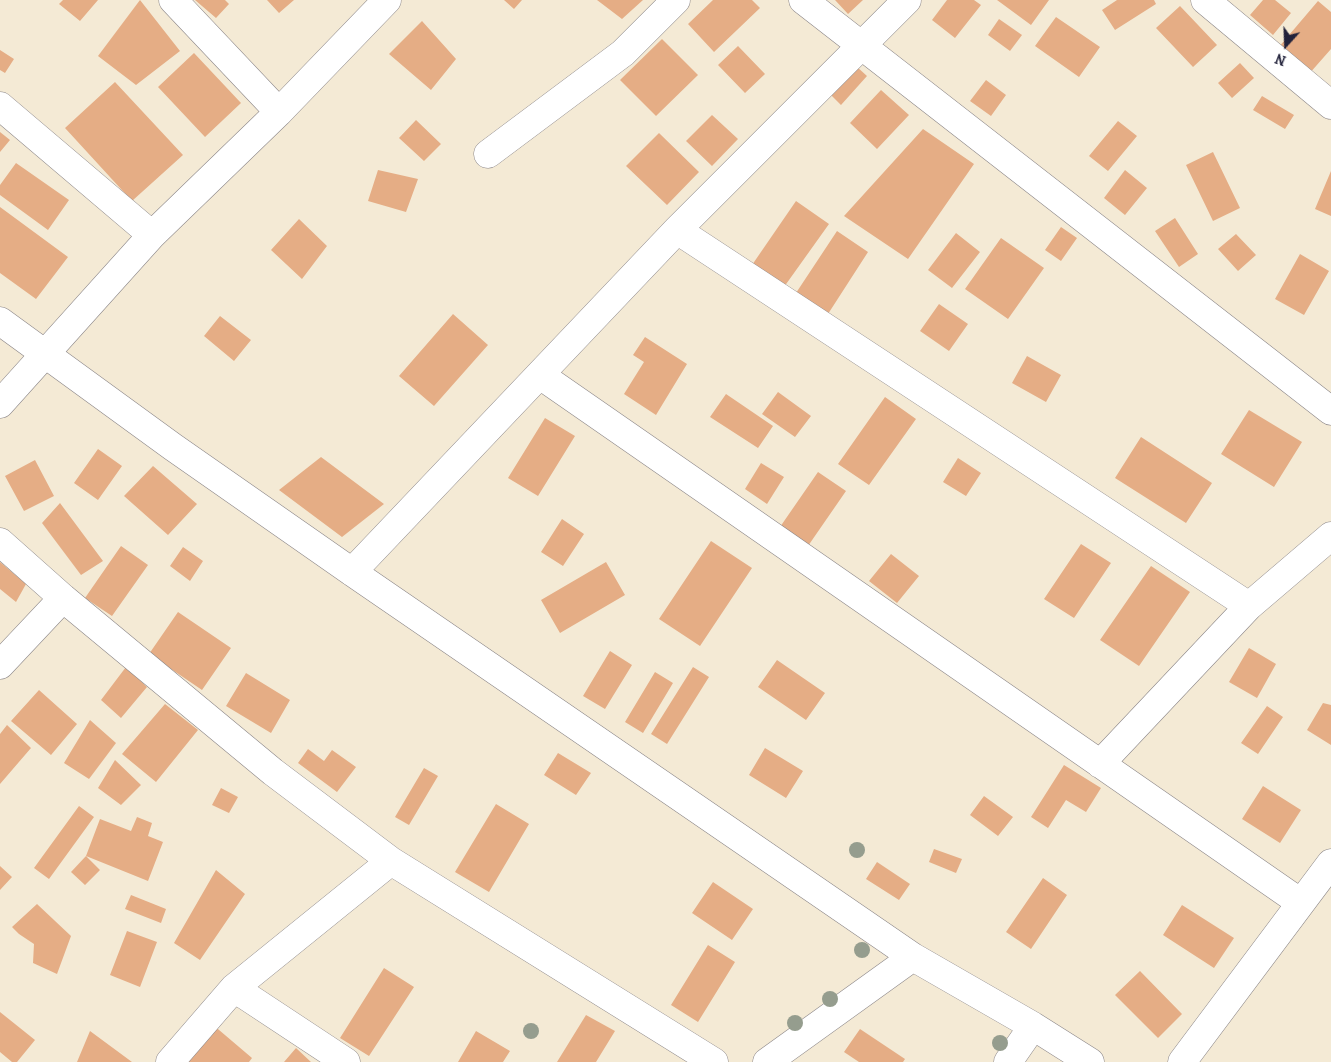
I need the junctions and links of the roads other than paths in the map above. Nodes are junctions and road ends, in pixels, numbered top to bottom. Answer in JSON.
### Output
{"nodes":[{"id":1,"x":173,"y":0,"type":"edge"},
{"id":2,"x":387,"y":0,"type":"edge"},
{"id":3,"x":676,"y":0,"type":"edge"},
{"id":4,"x":803,"y":0,"type":"edge"},
{"id":5,"x":907,"y":0,"type":"edge"},
{"id":6,"x":1215,"y":3,"type":"edge"},
{"id":7,"x":862,"y":47,"type":"junction"},
{"id":8,"x":1331,"y":105,"type":"edge"},
{"id":9,"x":0,"y":106,"type":"edge"},
{"id":10,"x":279,"y":112,"type":"junction"},
{"id":11,"x":488,"y":154,"type":"dead end"},
{"id":12,"x":678,"y":230,"type":"junction"},
{"id":13,"x":152,"y":235,"type":"junction"},
{"id":14,"x":0,"y":321,"type":"edge"},
{"id":15,"x":45,"y":355,"type":"junction"},
{"id":16,"x":540,"y":375,"type":"junction"},
{"id":17,"x":0,"y":404,"type":"edge"},
{"id":18,"x":1331,"y":412,"type":"edge"},
{"id":19,"x":1331,"y":536,"type":"edge"},
{"id":20,"x":0,"y":542,"type":"edge"},
{"id":21,"x":352,"y":572,"type":"junction"},
{"id":22,"x":63,"y":598,"type":"junction"},
{"id":23,"x":1249,"y":606,"type":"junction"},
{"id":24,"x":0,"y":665,"type":"edge"},
{"id":25,"x":1100,"y":764,"type":"junction"},
{"id":26,"x":391,"y":861,"type":"junction"},
{"id":27,"x":1331,"y":863,"type":"edge"},
{"id":28,"x":1301,"y":903,"type":"junction"},
{"id":29,"x":913,"y":957,"type":"junction"},
{"id":30,"x":234,"y":988,"type":"junction"},
{"id":31,"x":1033,"y":1026,"type":"junction"},
{"id":32,"x":170,"y":1062,"type":"edge"},
{"id":33,"x":346,"y":1062,"type":"edge"},
{"id":34,"x":714,"y":1062,"type":"edge"},
{"id":35,"x":766,"y":1062,"type":"edge"},
{"id":36,"x":1008,"y":1062,"type":"edge"},
{"id":37,"x":1090,"y":1062,"type":"edge"},
{"id":38,"x":1182,"y":1062,"type":"edge"}],
"edges":[{"from":1,"to":10,"type":"street"},
{"from":2,"to":10,"type":"street"},
{"from":3,"to":11,"type":"street"},
{"from":4,"to":7,"type":"street"},
{"from":5,"to":7,"type":"street"},
{"from":6,"to":8,"type":"street"},
{"from":7,"to":12,"type":"street"},
{"from":7,"to":18,"type":"street"},
{"from":9,"to":13,"type":"street"},
{"from":10,"to":13,"type":"street"},
{"from":12,"to":16,"type":"street"},
{"from":12,"to":23,"type":"street"},
{"from":13,"to":15,"type":"street"},
{"from":14,"to":15,"type":"street"},
{"from":15,"to":17,"type":"street"},
{"from":15,"to":21,"type":"street"},
{"from":16,"to":21,"type":"street"},
{"from":16,"to":25,"type":"street"},
{"from":19,"to":23,"type":"street"},
{"from":20,"to":22,"type":"street"},
{"from":21,"to":29,"type":"street"},
{"from":22,"to":24,"type":"street"},
{"from":22,"to":26,"type":"street"},
{"from":23,"to":25,"type":"street"},
{"from":25,"to":28,"type":"street"},
{"from":26,"to":30,"type":"street"},
{"from":26,"to":34,"type":"street"},
{"from":27,"to":28,"type":"street"},
{"from":28,"to":38,"type":"street"},
{"from":29,"to":31,"type":"street"},
{"from":29,"to":35,"type":"street"},
{"from":30,"to":32,"type":"street"},
{"from":30,"to":33,"type":"street"},
{"from":31,"to":36,"type":"street"},
{"from":31,"to":37,"type":"street"}]}
